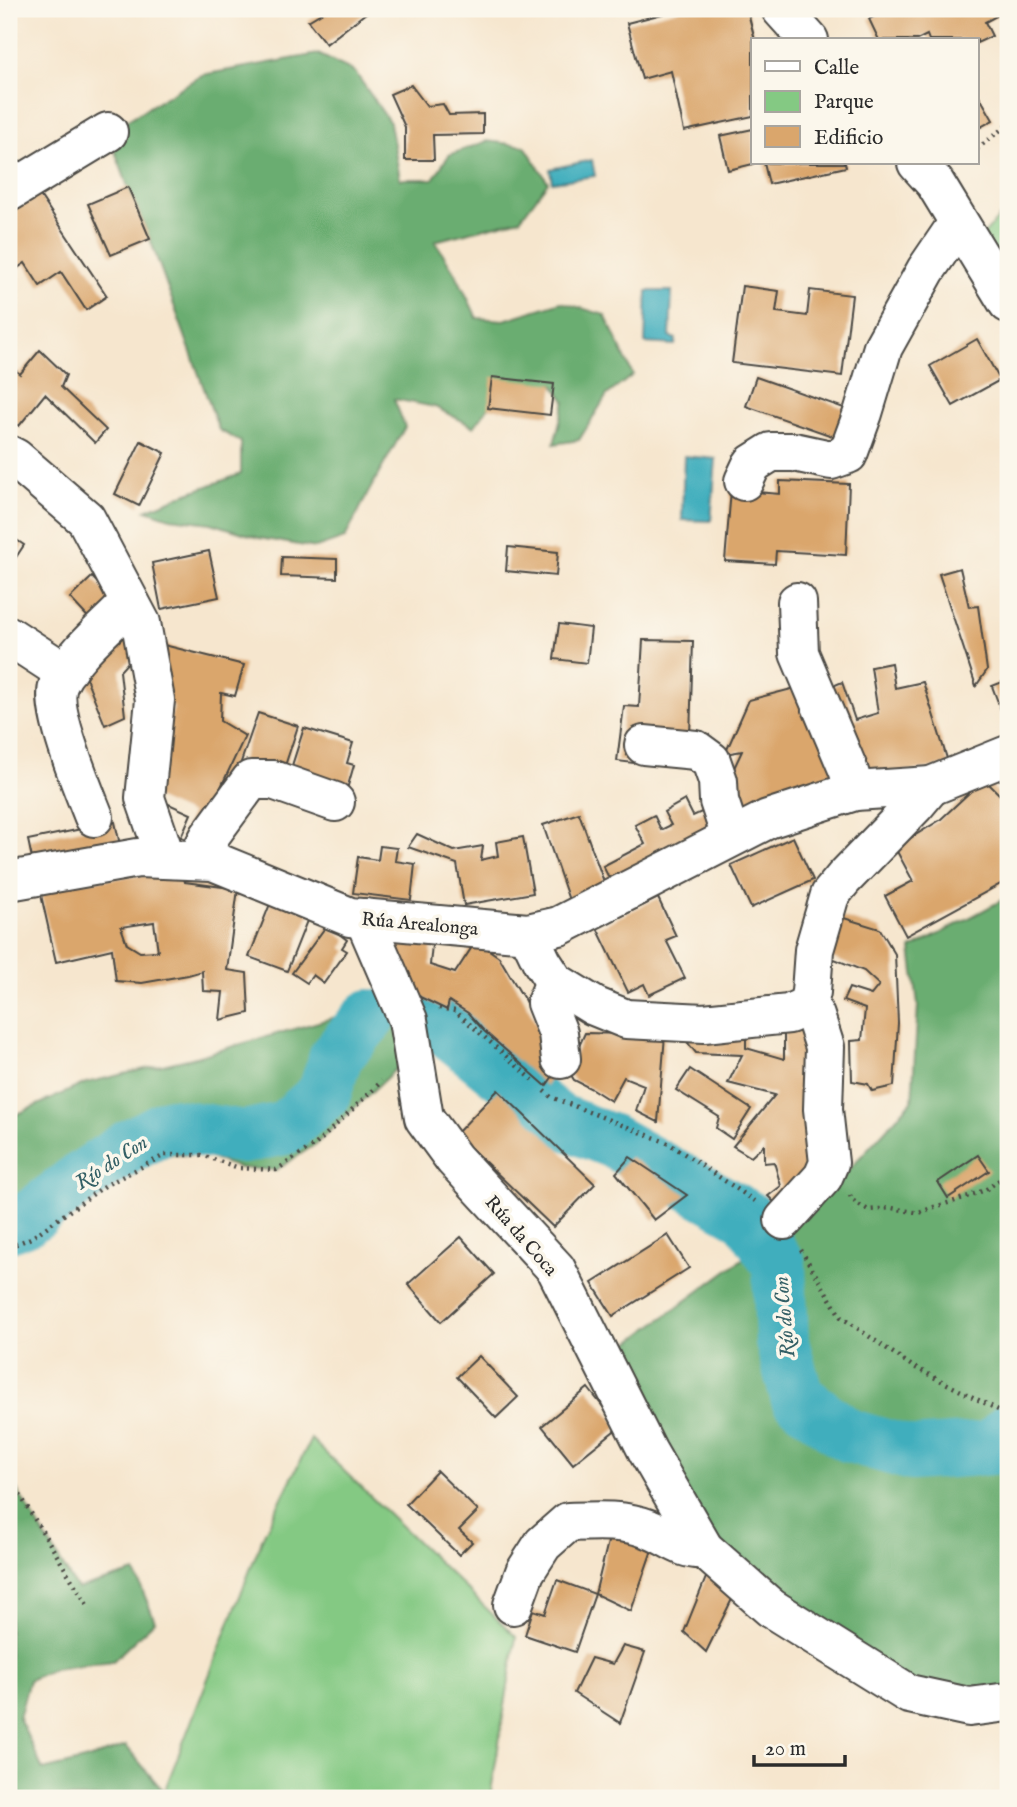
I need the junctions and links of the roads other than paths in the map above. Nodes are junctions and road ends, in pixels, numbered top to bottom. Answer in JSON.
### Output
{"nodes":[{"id":1,"x":781,"y":9,"type":"edge"},
{"id":2,"x":807,"y":38,"type":"edge"},
{"id":3,"x":108,"y":132,"type":"dead end"},
{"id":4,"x":917,"y":164,"type":"edge"},
{"id":5,"x":9,"y":192,"type":"edge"},
{"id":6,"x":958,"y":223,"type":"junction"},
{"id":7,"x":1008,"y":303,"type":"edge"},
{"id":8,"x":9,"y":455,"type":"edge"},
{"id":9,"x":744,"y":481,"type":"dead end"},
{"id":10,"x":797,"y":602,"type":"dead end"},
{"id":11,"x":130,"y":603,"type":"junction"},
{"id":12,"x":9,"y":636,"type":"edge"},
{"id":13,"x":68,"y":669,"type":"junction"},
{"id":14,"x":644,"y":745,"type":"dead end"},
{"id":15,"x":1008,"y":755,"type":"edge"},
{"id":16,"x":931,"y":786,"type":"junction"},
{"id":17,"x":855,"y":790,"type":"junction"},
{"id":18,"x":335,"y":802,"type":"dead end"},
{"id":19,"x":94,"y":817,"type":"dead end"},
{"id":20,"x":731,"y":838,"type":"junction"},
{"id":21,"x":182,"y":859,"type":"junction"},
{"id":22,"x":9,"y":881,"type":"edge"},
{"id":23,"x":364,"y":918,"type":"junction"},
{"id":24,"x":528,"y":933,"type":"junction"},
{"id":25,"x":555,"y":982,"type":"junction"},
{"id":26,"x":808,"y":1005,"type":"junction"},
{"id":27,"x":561,"y":1059,"type":"dead end"},
{"id":28,"x":784,"y":1220,"type":"road end"},
{"id":29,"x":704,"y":1549,"type":"junction"},
{"id":30,"x":513,"y":1605,"type":"dead end"},
{"id":31,"x":1008,"y":1702,"type":"edge"}],
"edges":[{"from":1,"to":2,"type":"street"},
{"from":3,"to":5,"type":"street"},
{"from":4,"to":6,"type":"street"},
{"from":6,"to":7,"type":"street"},
{"from":6,"to":9,"type":"street"},
{"from":8,"to":11,"type":"street"},
{"from":10,"to":17,"type":"street"},
{"from":11,"to":13,"type":"street"},
{"from":11,"to":21,"type":"street"},
{"from":12,"to":13,"type":"street"},
{"from":13,"to":19,"type":"street"},
{"from":14,"to":20,"type":"street"},
{"from":15,"to":16,"type":"street","name":"Rúa Arealonga"},
{"from":16,"to":17,"type":"street","name":"Rúa Arealonga"},
{"from":16,"to":26,"type":"street","name":"Rúa Arealonga"},
{"from":17,"to":20,"type":"street","name":"Rúa Arealonga"},
{"from":18,"to":21,"type":"street"},
{"from":20,"to":24,"type":"street","name":"Rúa Arealonga"},
{"from":21,"to":22,"type":"street","name":"Rúa Arealonga"},
{"from":21,"to":23,"type":"street","name":"Rúa Arealonga"},
{"from":23,"to":24,"type":"street","name":"Rúa Arealonga"},
{"from":23,"to":29,"type":"street","name":"Rúa da Coca"},
{"from":24,"to":25,"type":"street"},
{"from":25,"to":26,"type":"street"},
{"from":25,"to":27,"type":"street"},
{"from":26,"to":28,"type":"street"},
{"from":29,"to":30,"type":"street","name":"Rúa da Coca"},
{"from":29,"to":31,"type":"street","name":"Rúa da Coca"}]}
